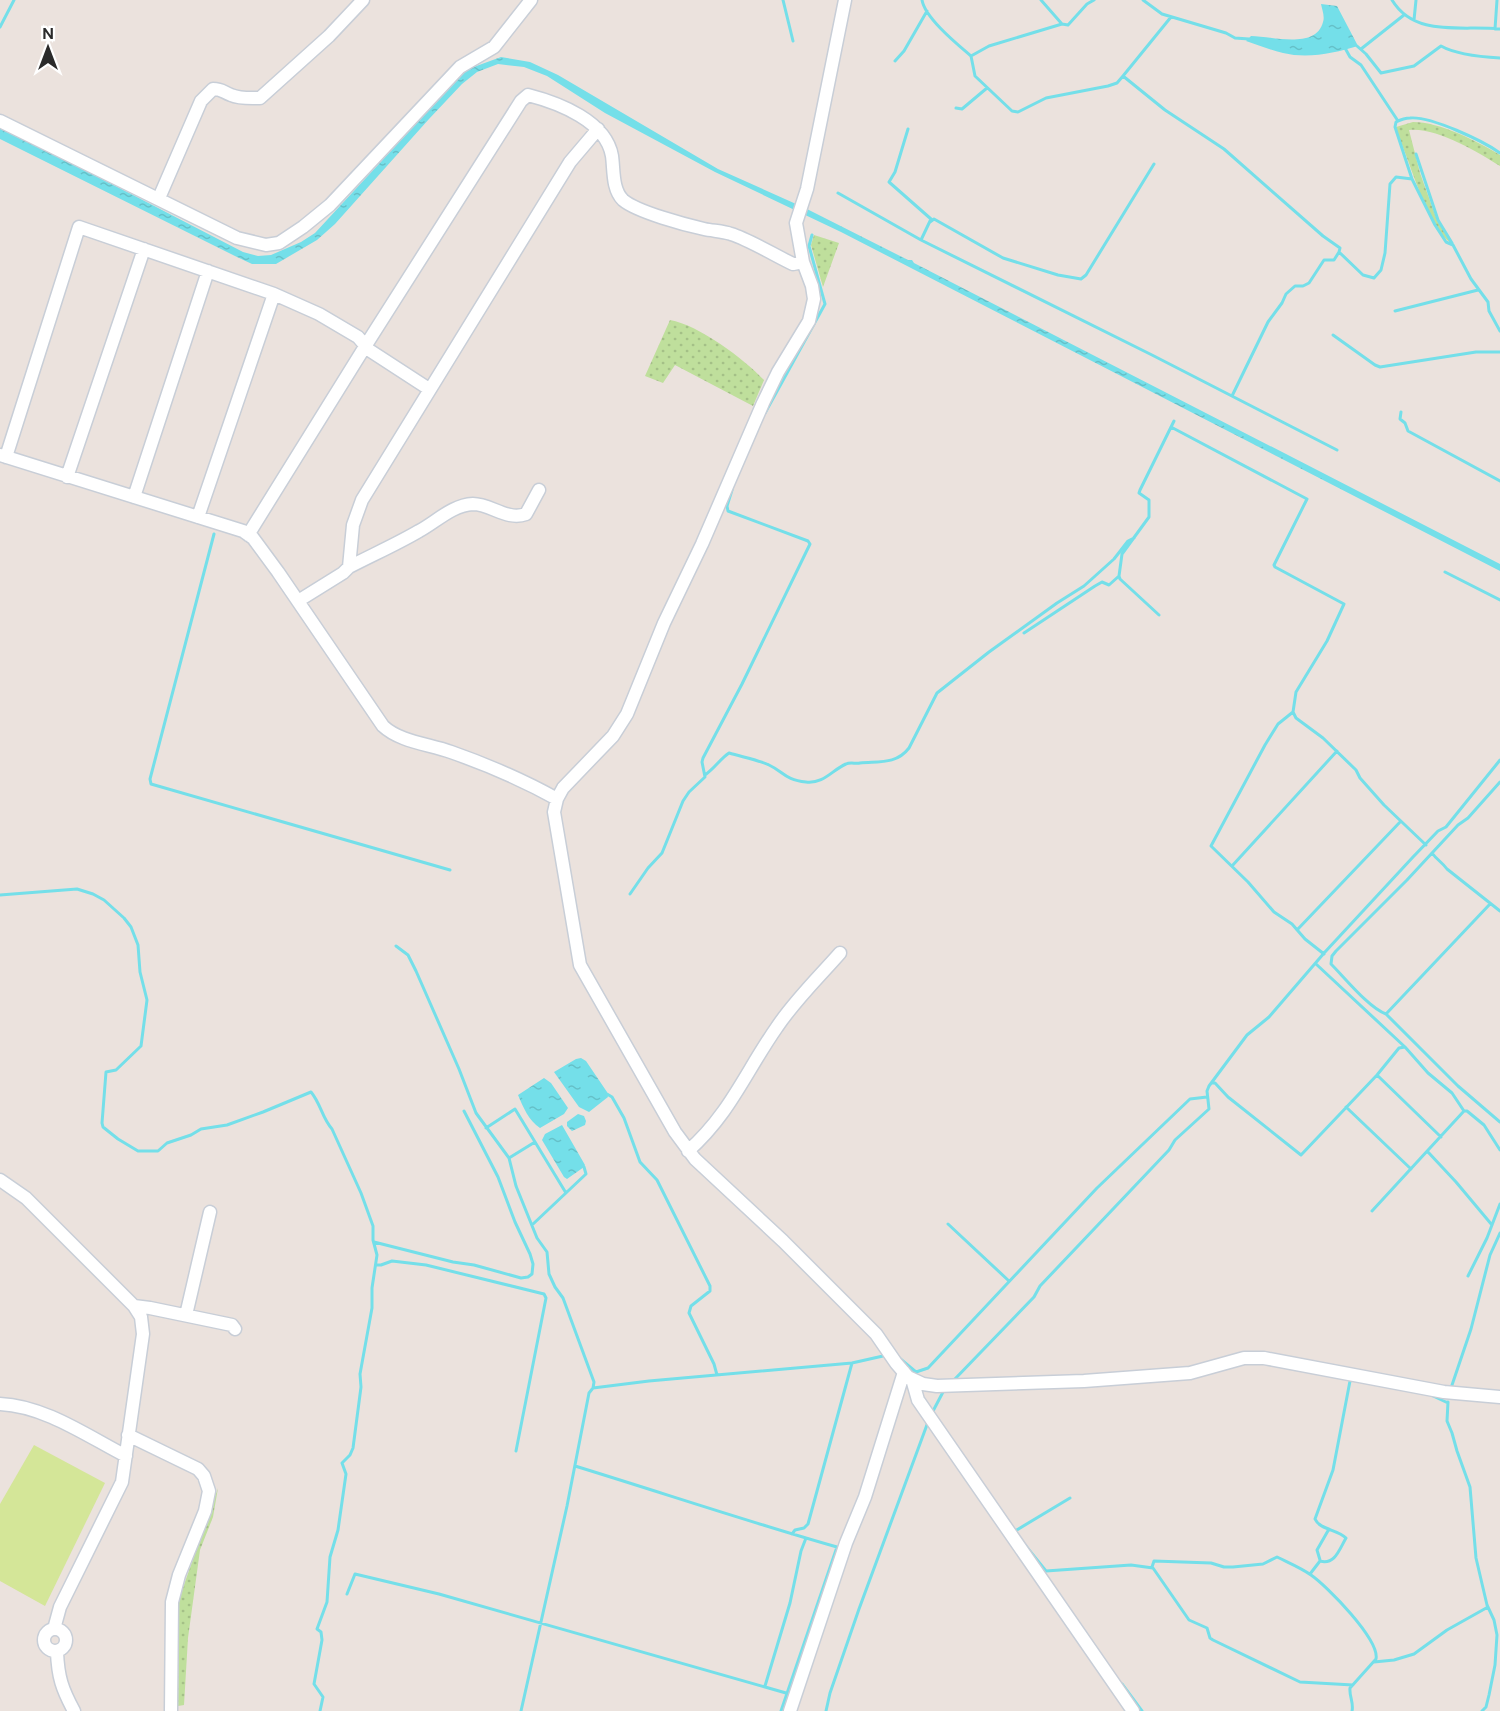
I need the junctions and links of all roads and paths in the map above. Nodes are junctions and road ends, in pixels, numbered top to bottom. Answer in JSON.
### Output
{"nodes":[{"id":1,"x":363,"y":0,"type":"edge"},
{"id":2,"x":531,"y":0,"type":"edge"},
{"id":3,"x":844,"y":0,"type":"edge"},
{"id":4,"x":0,"y":121,"type":"edge"},
{"id":5,"x":598,"y":129,"type":"junction"},
{"id":6,"x":159,"y":198,"type":"junction"},
{"id":7,"x":144,"y":249,"type":"junction"},
{"id":8,"x":803,"y":262,"type":"junction"},
{"id":9,"x":208,"y":271,"type":"junction"},
{"id":10,"x":274,"y":294,"type":"junction"},
{"id":11,"x":366,"y":345,"type":"junction"},
{"id":12,"x":429,"y":389,"type":"junction"},
{"id":13,"x":3,"y":456,"type":"edge"},
{"id":14,"x":67,"y":477,"type":"junction"},
{"id":15,"x":539,"y":490,"type":"dead end"},
{"id":16,"x":134,"y":498,"type":"junction"},
{"id":17,"x":198,"y":517,"type":"junction"},
{"id":18,"x":248,"y":535,"type":"junction"},
{"id":19,"x":349,"y":567,"type":"junction"},
{"id":20,"x":298,"y":602,"type":"junction"},
{"id":21,"x":557,"y":799,"type":"junction"},
{"id":22,"x":840,"y":953,"type":"dead end"},
{"id":23,"x":688,"y":1151,"type":"junction"},
{"id":24,"x":0,"y":1180,"type":"edge"},
{"id":25,"x":210,"y":1212,"type":"dead end"},
{"id":26,"x":134,"y":1306,"type":"junction"},
{"id":27,"x":186,"y":1315,"type":"junction"},
{"id":28,"x":235,"y":1329,"type":"dead end"},
{"id":29,"x":908,"y":1375,"type":"junction"},
{"id":30,"x":1500,"y":1397,"type":"edge"},
{"id":31,"x":0,"y":1404,"type":"edge"},
{"id":32,"x":128,"y":1435,"type":"junction"},
{"id":33,"x":126,"y":1456,"type":"junction"},
{"id":34,"x":74,"y":1711,"type":"edge"},
{"id":35,"x":171,"y":1711,"type":"edge"},
{"id":36,"x":790,"y":1711,"type":"edge"},
{"id":37,"x":1133,"y":1711,"type":"edge"}],
"edges":[{"from":1,"to":6,"type":"street"},
{"from":2,"to":6,"type":"street"},
{"from":3,"to":8,"type":"street"},
{"from":4,"to":6,"type":"street"},
{"from":5,"to":8,"type":"street"},
{"from":5,"to":11,"type":"street"},
{"from":5,"to":12,"type":"street"},
{"from":7,"to":9,"type":"street"},
{"from":7,"to":13,"type":"street"},
{"from":7,"to":14,"type":"street"},
{"from":8,"to":21,"type":"street"},
{"from":9,"to":10,"type":"street"},
{"from":9,"to":16,"type":"street"},
{"from":10,"to":11,"type":"street"},
{"from":10,"to":17,"type":"street"},
{"from":11,"to":12,"type":"street"},
{"from":11,"to":18,"type":"street"},
{"from":12,"to":19,"type":"street"},
{"from":13,"to":14,"type":"street"},
{"from":14,"to":16,"type":"street"},
{"from":15,"to":19,"type":"street"},
{"from":16,"to":17,"type":"street"},
{"from":17,"to":18,"type":"street"},
{"from":18,"to":20,"type":"street"},
{"from":19,"to":20,"type":"street"},
{"from":20,"to":21,"type":"street"},
{"from":21,"to":23,"type":"street"},
{"from":22,"to":23,"type":"street"},
{"from":23,"to":29,"type":"street"},
{"from":24,"to":26,"type":"street"},
{"from":25,"to":27,"type":"street"},
{"from":26,"to":27,"type":"street"},
{"from":26,"to":32,"type":"street"},
{"from":27,"to":28,"type":"street"},
{"from":29,"to":30,"type":"street"},
{"from":29,"to":36,"type":"street"},
{"from":29,"to":37,"type":"street"},
{"from":31,"to":33,"type":"street"},
{"from":32,"to":33,"type":"street"},
{"from":32,"to":35,"type":"street"},
{"from":33,"to":34,"type":"street"}]}
